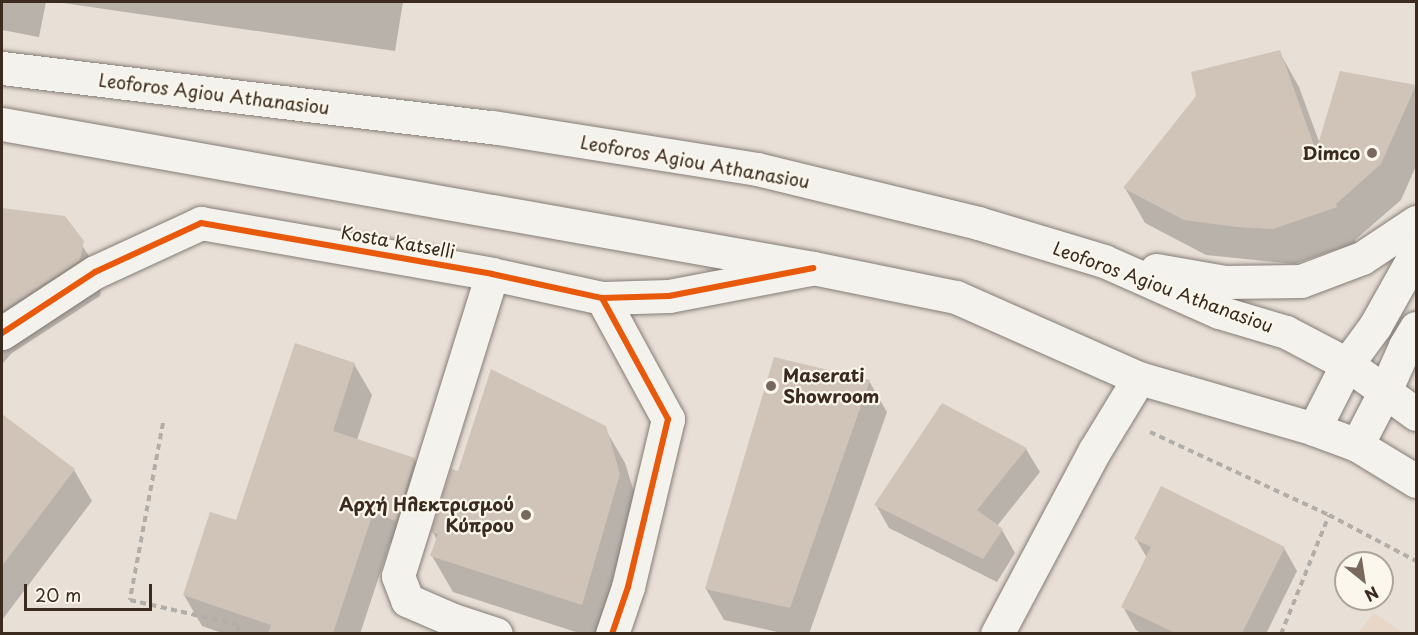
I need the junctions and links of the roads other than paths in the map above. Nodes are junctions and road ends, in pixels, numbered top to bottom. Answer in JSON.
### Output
{"nodes":[{"id":1,"x":2,"y":68,"type":"edge"},
{"id":2,"x":2,"y":124,"type":"edge"},
{"id":3,"x":1416,"y":222,"type":"edge"},
{"id":4,"x":1416,"y":253,"type":"edge"},
{"id":5,"x":1104,"y":261,"type":"junction"},
{"id":6,"x":813,"y":268,"type":"junction"},
{"id":7,"x":492,"y":274,"type":"junction"},
{"id":8,"x":602,"y":298,"type":"junction"},
{"id":9,"x":1416,"y":328,"type":"edge"},
{"id":10,"x":2,"y":333,"type":"edge"},
{"id":11,"x":1347,"y":364,"type":"junction"},
{"id":12,"x":1139,"y":378,"type":"junction"},
{"id":13,"x":1385,"y":391,"type":"junction"},
{"id":14,"x":1416,"y":414,"type":"edge"},
{"id":15,"x":1314,"y":429,"type":"junction"},
{"id":16,"x":1357,"y":445,"type":"junction"},
{"id":17,"x":1416,"y":482,"type":"edge"},
{"id":18,"x":496,"y":633,"type":"edge"},
{"id":19,"x":612,"y":633,"type":"edge"},
{"id":20,"x":997,"y":633,"type":"edge"}],
"edges":[{"from":1,"to":5,"type":"main road","name":"Leoforos Agiou Athanasiou"},
{"from":2,"to":6,"type":"main road"},
{"from":3,"to":5,"type":"main road"},
{"from":4,"to":11,"type":"main road"},
{"from":5,"to":11,"type":"main road","name":"Leoforos Agiou Athanasiou"},
{"from":6,"to":8,"type":"main road","name":"Kosta Katselli"},
{"from":6,"to":12,"type":"main road"},
{"from":7,"to":8,"type":"main road","name":"Kosta Katselli"},
{"from":7,"to":10,"type":"main road","name":"Kosta Katselli"},
{"from":7,"to":18,"type":"main road"},
{"from":8,"to":19,"type":"main road"},
{"from":9,"to":13,"type":"main road"},
{"from":11,"to":13,"type":"main road","name":"Leoforos Agiou Athanasiou"},
{"from":11,"to":15,"type":"main road"},
{"from":12,"to":15,"type":"main road"},
{"from":12,"to":20,"type":"main road"},
{"from":13,"to":14,"type":"main road","name":"Leoforos Agiou Athanasiou"},
{"from":13,"to":16,"type":"main road"},
{"from":15,"to":16,"type":"main road"},
{"from":16,"to":17,"type":"main road"}]}
